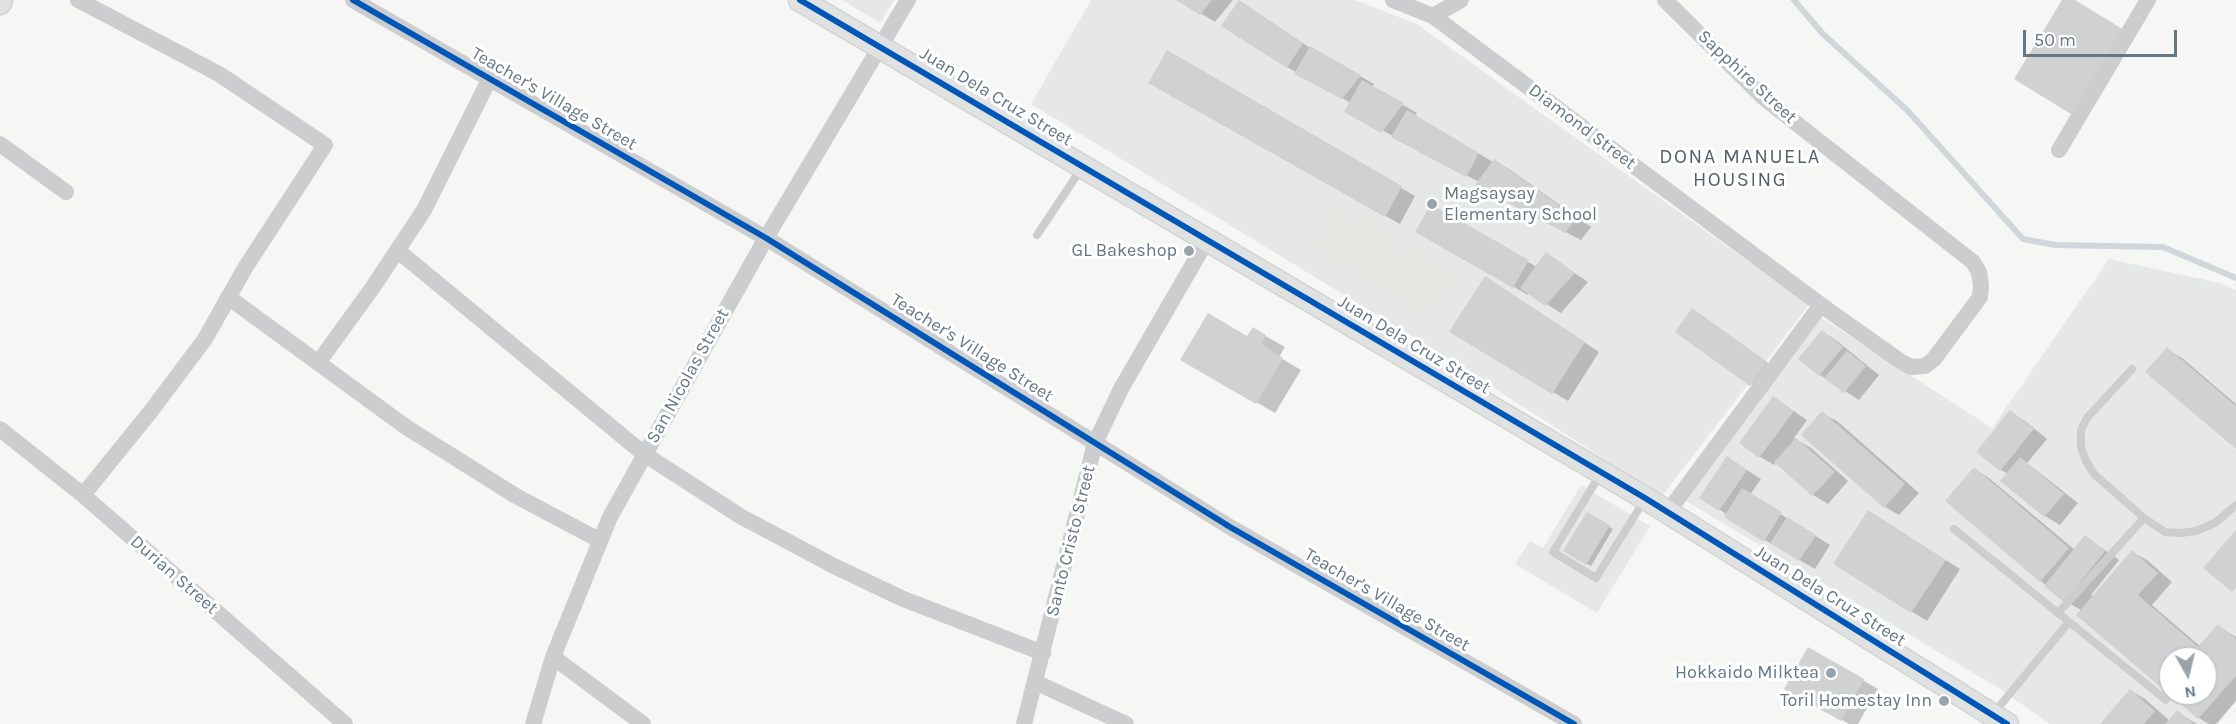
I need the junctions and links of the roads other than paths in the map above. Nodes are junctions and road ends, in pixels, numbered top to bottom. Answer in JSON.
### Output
{"nodes":[{"id":1,"x":78,"y":0,"type":"edge"},
{"id":2,"x":352,"y":0,"type":"edge"},
{"id":3,"x":800,"y":0,"type":"edge"},
{"id":4,"x":908,"y":0,"type":"edge"},
{"id":5,"x":1393,"y":0,"type":"edge"},
{"id":6,"x":1461,"y":0,"type":"edge"},
{"id":7,"x":1665,"y":0,"type":"edge"},
{"id":8,"x":2148,"y":0,"type":"edge"},
{"id":9,"x":1433,"y":16,"type":"junction"},
{"id":10,"x":881,"y":46,"type":"junction"},
{"id":11,"x":489,"y":80,"type":"junction"},
{"id":12,"x":0,"y":144,"type":"edge"},
{"id":13,"x":2059,"y":150,"type":"dead end"},
{"id":14,"x":1083,"y":166,"type":"junction"},
{"id":15,"x":66,"y":192,"type":"dead end"},
{"id":16,"x":1037,"y":235,"type":"dead end"},
{"id":17,"x":766,"y":238,"type":"junction"},
{"id":18,"x":1208,"y":240,"type":"junction"},
{"id":19,"x":398,"y":250,"type":"junction"},
{"id":20,"x":228,"y":297,"type":"junction"},
{"id":21,"x":1821,"y":305,"type":"junction"},
{"id":22,"x":318,"y":363,"type":"junction"},
{"id":23,"x":1911,"y":367,"type":"joint"},
{"id":24,"x":2132,"y":369,"type":"dead end"},
{"id":25,"x":0,"y":429,"type":"edge"},
{"id":26,"x":1095,"y":443,"type":"junction"},
{"id":27,"x":644,"y":454,"type":"junction"},
{"id":28,"x":1602,"y":473,"type":"junction"},
{"id":29,"x":83,"y":495,"type":"junction"},
{"id":30,"x":1645,"y":498,"type":"junction"},
{"id":31,"x":2236,"y":505,"type":"edge"},
{"id":32,"x":1667,"y":513,"type":"junction"},
{"id":33,"x":2144,"y":518,"type":"junction"},
{"id":34,"x":1954,"y":529,"type":"dead end"},
{"id":35,"x":599,"y":540,"type":"junction"},
{"id":36,"x":2058,"y":613,"type":"junction"},
{"id":37,"x":2069,"y":622,"type":"junction"},
{"id":38,"x":1044,"y":653,"type":"junction"},
{"id":39,"x":553,"y":657,"type":"junction"},
{"id":40,"x":1035,"y":682,"type":"junction"},
{"id":41,"x":2158,"y":694,"type":"edge"},
{"id":42,"x":2000,"y":719,"type":"edge"},
{"id":43,"x":345,"y":724,"type":"edge"},
{"id":44,"x":532,"y":724,"type":"edge"},
{"id":45,"x":643,"y":724,"type":"edge"},
{"id":46,"x":1024,"y":724,"type":"edge"},
{"id":47,"x":1126,"y":724,"type":"edge"},
{"id":48,"x":1574,"y":724,"type":"edge"}],
"edges":[{"from":1,"to":20,"type":"street"},
{"from":2,"to":11,"type":"street","name":"Teacher's Village Street"},
{"from":3,"to":10,"type":"street","name":"Juan Dela Cruz Street"},
{"from":4,"to":10,"type":"street","name":"San Nicolas Street"},
{"from":5,"to":9,"type":"street","name":"Diamond Street"},
{"from":6,"to":9,"type":"street"},
{"from":7,"to":23,"type":"street","name":"Sapphire Street"},
{"from":8,"to":13,"type":"street"},
{"from":9,"to":21,"type":"street","name":"Diamond Street"},
{"from":10,"to":14,"type":"street","name":"Juan Dela Cruz Street"},
{"from":10,"to":17,"type":"street","name":"San Nicolas Street"},
{"from":11,"to":17,"type":"street","name":"Teacher's Village Street"},
{"from":11,"to":19,"type":"street"},
{"from":12,"to":15,"type":"street"},
{"from":14,"to":16,"type":"lane"},
{"from":14,"to":18,"type":"street","name":"Juan Dela Cruz Street"},
{"from":17,"to":26,"type":"street","name":"Teacher's Village Street"},
{"from":17,"to":27,"type":"street","name":"San Nicolas Street"},
{"from":18,"to":26,"type":"street","name":"Santo Cristo Street"},
{"from":18,"to":28,"type":"street","name":"Juan Dela Cruz Street"},
{"from":19,"to":22,"type":"street"},
{"from":19,"to":27,"type":"street"},
{"from":20,"to":22,"type":"street"},
{"from":20,"to":29,"type":"street"},
{"from":21,"to":23,"type":"street","name":"Diamond Street"},
{"from":21,"to":32,"type":"street"},
{"from":22,"to":35,"type":"street"},
{"from":24,"to":33,"type":"lane"},
{"from":25,"to":29,"type":"street","name":"Durian Street"},
{"from":26,"to":38,"type":"street","name":"Santo Cristo Street"},
{"from":26,"to":48,"type":"street","name":"Teacher's Village Street"},
{"from":27,"to":35,"type":"street","name":"San Nicolas Street"},
{"from":27,"to":38,"type":"street"},
{"from":28,"to":30,"type":"street","name":"Juan Dela Cruz Street"},
{"from":28,"to":30,"type":"lane"},
{"from":29,"to":43,"type":"street","name":"Durian Street"},
{"from":30,"to":32,"type":"street","name":"Juan Dela Cruz Street"},
{"from":31,"to":33,"type":"lane"},
{"from":32,"to":42,"type":"street","name":"Juan Dela Cruz Street"},
{"from":33,"to":36,"type":"lane"},
{"from":34,"to":36,"type":"lane"},
{"from":35,"to":39,"type":"street","name":"San Nicolas Street"},
{"from":36,"to":37,"type":"lane"},
{"from":37,"to":41,"type":"lane"},
{"from":37,"to":42,"type":"lane"},
{"from":38,"to":40,"type":"street","name":"Santo Cristo Street"},
{"from":39,"to":44,"type":"street","name":"San Nicolas Street"},
{"from":39,"to":45,"type":"street"},
{"from":40,"to":46,"type":"street","name":"Santo Cristo Street"},
{"from":40,"to":47,"type":"street"}]}
